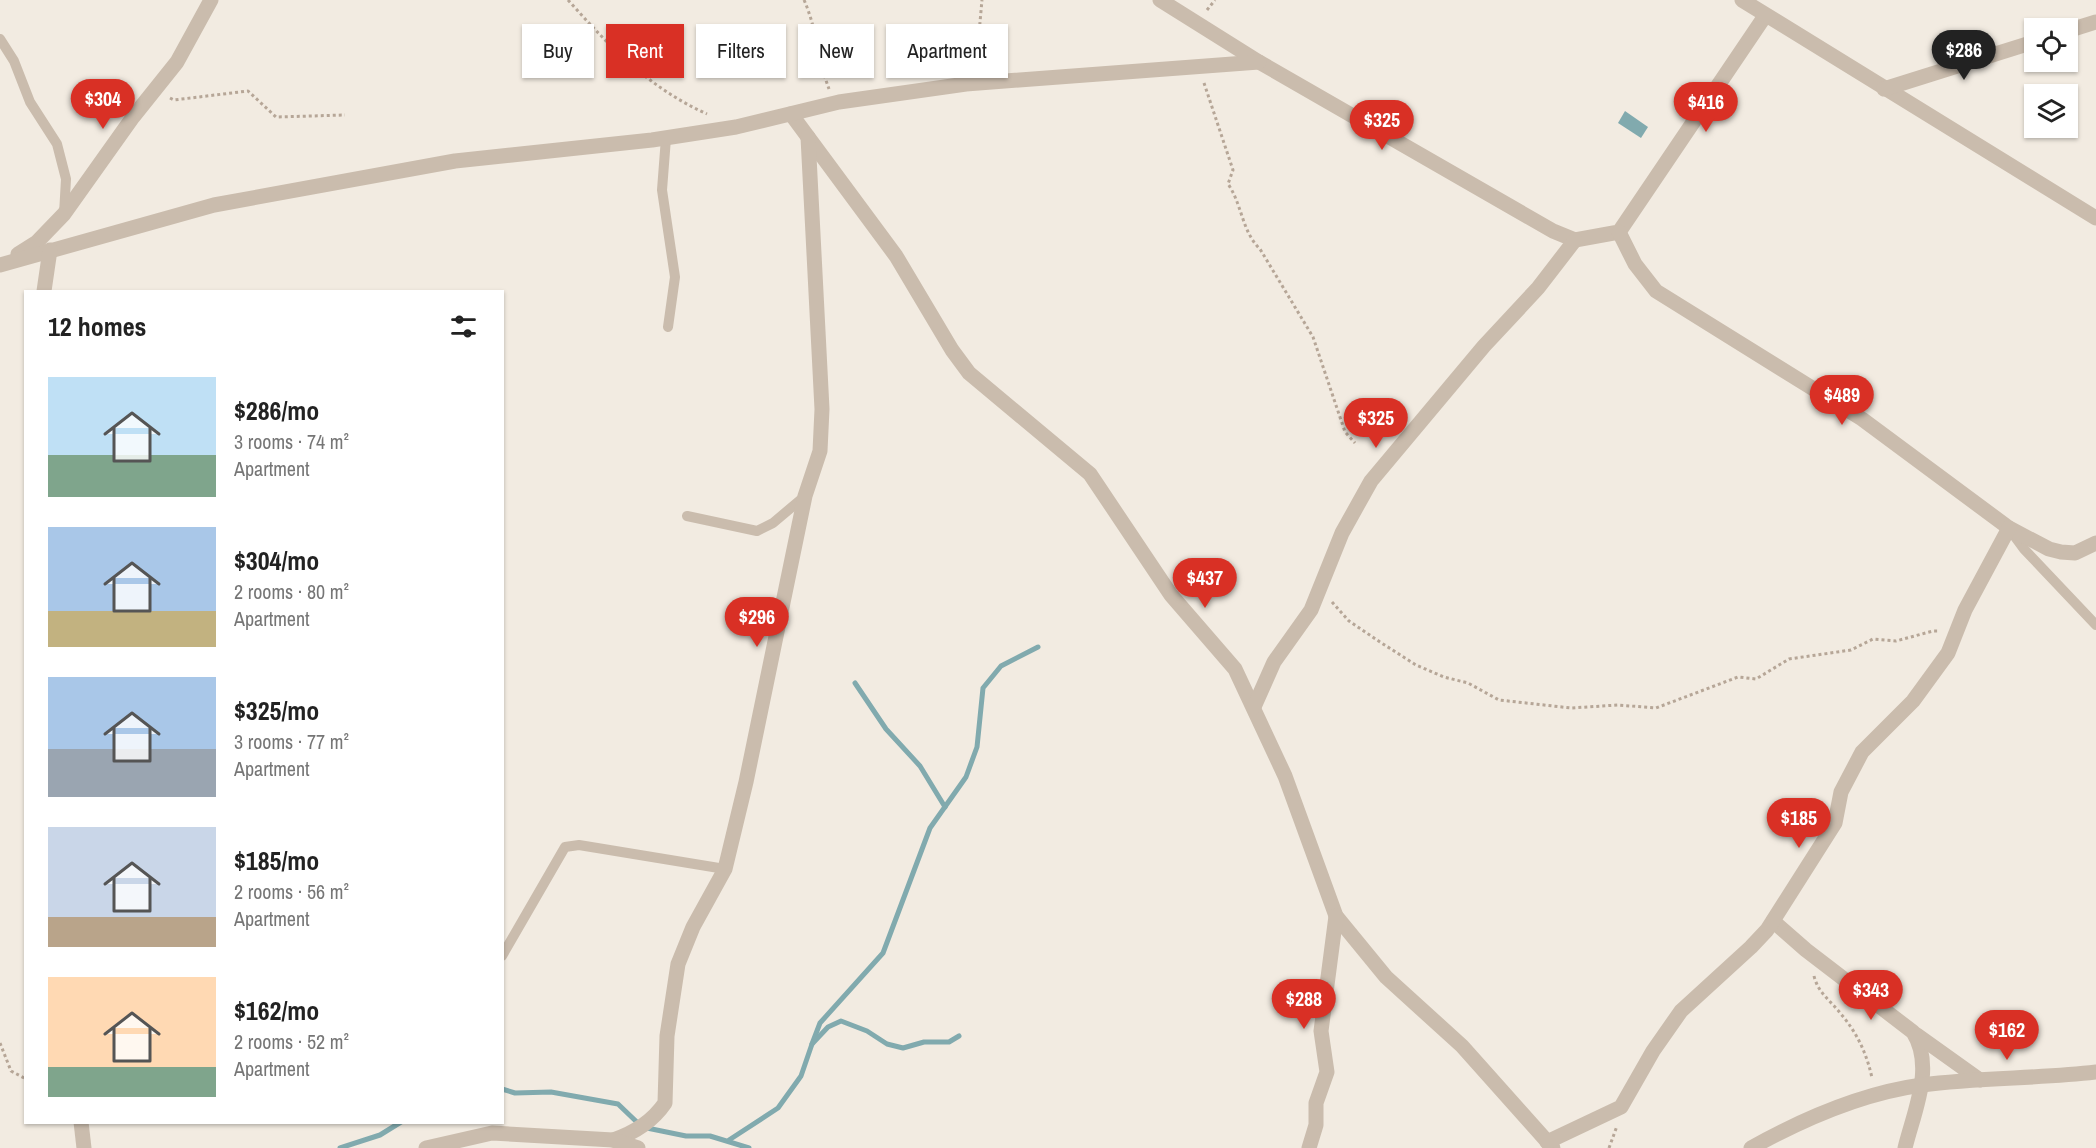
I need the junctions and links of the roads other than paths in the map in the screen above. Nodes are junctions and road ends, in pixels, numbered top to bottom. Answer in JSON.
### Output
{"nodes":[{"id":1,"x":210,"y":0,"type":"edge"},
{"id":2,"x":1160,"y":0,"type":"edge"},
{"id":3,"x":1742,"y":0,"type":"edge"},
{"id":4,"x":1766,"y":16,"type":"junction"},
{"id":5,"x":2096,"y":22,"type":"edge"},
{"id":6,"x":2078,"y":28,"type":"edge"},
{"id":7,"x":0,"y":39,"type":"edge"},
{"id":8,"x":2024,"y":45,"type":"edge"},
{"id":9,"x":1258,"y":62,"type":"junction"},
{"id":10,"x":1884,"y":89,"type":"junction"},
{"id":11,"x":791,"y":114,"type":"junction"},
{"id":12,"x":808,"y":137,"type":"junction"},
{"id":13,"x":666,"y":138,"type":"junction"},
{"id":14,"x":64,"y":214,"type":"junction"},
{"id":15,"x":2096,"y":218,"type":"edge"},
{"id":16,"x":1619,"y":232,"type":"junction"},
{"id":17,"x":1575,"y":240,"type":"junction"},
{"id":18,"x":50,"y":250,"type":"junction"},
{"id":19,"x":0,"y":265,"type":"edge"},
{"id":20,"x":44,"y":290,"type":"edge"},
{"id":21,"x":668,"y":327,"type":"dead end"},
{"id":22,"x":805,"y":496,"type":"junction"},
{"id":23,"x":687,"y":516,"type":"dead end"},
{"id":24,"x":2009,"y":528,"type":"junction"},
{"id":25,"x":2096,"y":543,"type":"edge"},
{"id":26,"x":2096,"y":626,"type":"edge"},
{"id":27,"x":1254,"y":707,"type":"junction"},
{"id":28,"x":725,"y":869,"type":"junction"},
{"id":29,"x":1336,"y":916,"type":"junction"},
{"id":30,"x":1773,"y":921,"type":"junction"},
{"id":31,"x":504,"y":953,"type":"edge"},
{"id":32,"x":1912,"y":1032,"type":"junction"},
{"id":33,"x":2096,"y":1072,"type":"edge"},
{"id":34,"x":1980,"y":1080,"type":"junction"},
{"id":35,"x":1921,"y":1085,"type":"junction"},
{"id":36,"x":81,"y":1124,"type":"edge"},
{"id":37,"x":613,"y":1140,"type":"junction"},
{"id":38,"x":1550,"y":1145,"type":"edge"},
{"id":39,"x":84,"y":1148,"type":"edge"},
{"id":40,"x":426,"y":1148,"type":"edge"},
{"id":41,"x":638,"y":1148,"type":"edge"},
{"id":42,"x":1309,"y":1148,"type":"edge"},
{"id":43,"x":1751,"y":1148,"type":"edge"},
{"id":44,"x":1905,"y":1148,"type":"edge"}],
"edges":[{"from":1,"to":14,"type":"street"},
{"from":2,"to":9,"type":"street"},
{"from":3,"to":4,"type":"street"},
{"from":4,"to":10,"type":"street"},
{"from":4,"to":16,"type":"street"},
{"from":5,"to":6,"type":"street"},
{"from":7,"to":14,"type":"lane"},
{"from":8,"to":10,"type":"street"},
{"from":9,"to":11,"type":"street"},
{"from":9,"to":17,"type":"street"},
{"from":10,"to":15,"type":"street"},
{"from":11,"to":12,"type":"street"},
{"from":11,"to":13,"type":"street"},
{"from":12,"to":22,"type":"street"},
{"from":12,"to":27,"type":"street"},
{"from":13,"to":18,"type":"street"},
{"from":13,"to":21,"type":"lane"},
{"from":14,"to":19,"type":"street"},
{"from":16,"to":17,"type":"street"},
{"from":16,"to":24,"type":"street"},
{"from":17,"to":27,"type":"street"},
{"from":18,"to":19,"type":"street"},
{"from":18,"to":20,"type":"street"},
{"from":22,"to":23,"type":"lane"},
{"from":22,"to":28,"type":"street"},
{"from":24,"to":25,"type":"street"},
{"from":24,"to":26,"type":"lane"},
{"from":24,"to":30,"type":"street"},
{"from":27,"to":29,"type":"street"},
{"from":28,"to":31,"type":"lane"},
{"from":28,"to":37,"type":"street"},
{"from":29,"to":38,"type":"street"},
{"from":29,"to":42,"type":"street"},
{"from":30,"to":32,"type":"street"},
{"from":30,"to":38,"type":"street"},
{"from":32,"to":34,"type":"street"},
{"from":32,"to":35,"type":"street"},
{"from":33,"to":34,"type":"street"},
{"from":34,"to":35,"type":"street"},
{"from":35,"to":43,"type":"street"},
{"from":35,"to":44,"type":"street"},
{"from":36,"to":39,"type":"street"},
{"from":37,"to":40,"type":"street"},
{"from":37,"to":41,"type":"street"}]}
